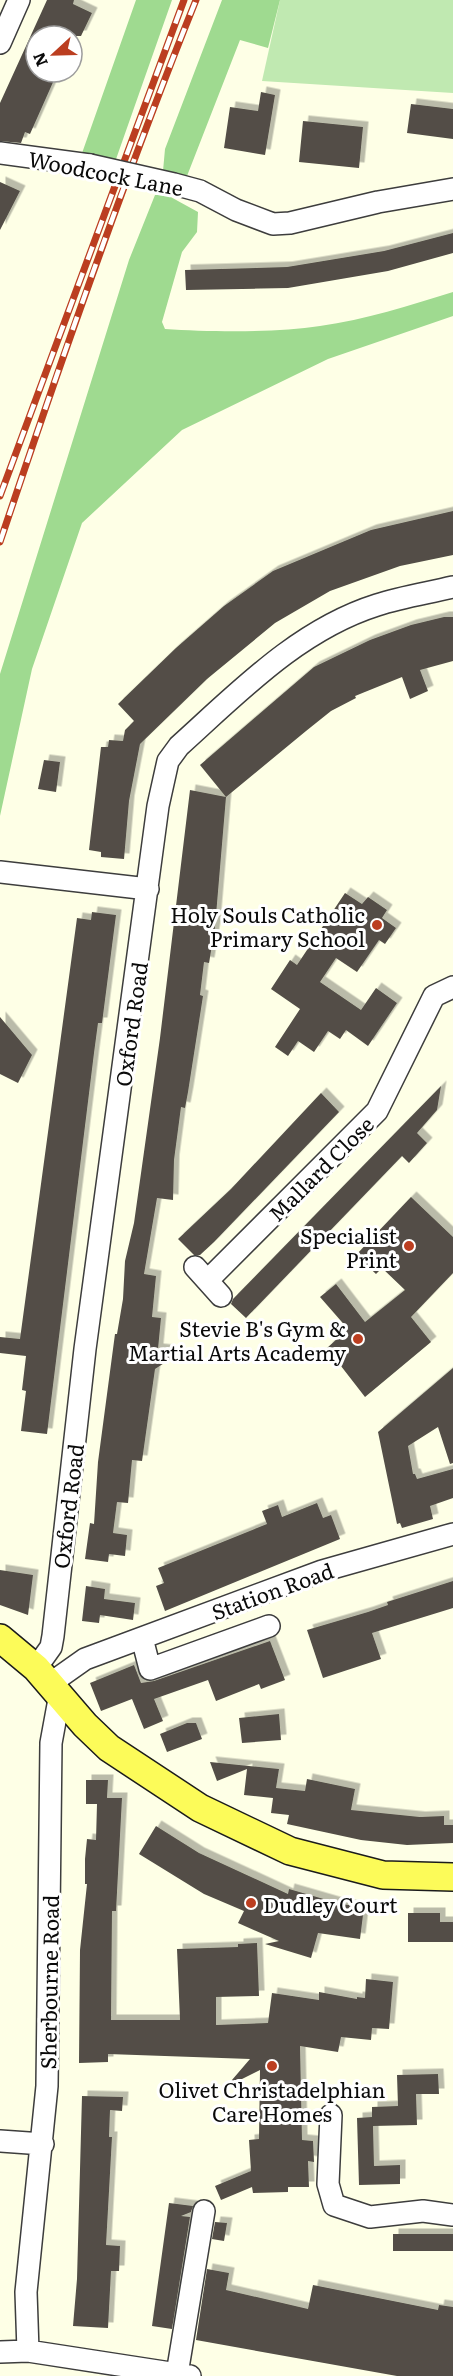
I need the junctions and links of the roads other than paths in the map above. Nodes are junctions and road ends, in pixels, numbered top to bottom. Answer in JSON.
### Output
{"nodes":[{"id":1,"x":19,"y":0,"type":"edge"},
{"id":2,"x":0,"y":43,"type":"edge"},
{"id":3,"x":0,"y":153,"type":"edge"},
{"id":4,"x":453,"y":189,"type":"edge"},
{"id":5,"x":453,"y":587,"type":"edge"},
{"id":6,"x":0,"y":872,"type":"edge"},
{"id":7,"x":148,"y":889,"type":"junction"},
{"id":8,"x":453,"y":987,"type":"edge"},
{"id":9,"x":222,"y":1296,"type":"dead end"},
{"id":10,"x":453,"y":1534,"type":"edge"},
{"id":11,"x":269,"y":1626,"type":"dead end"},
{"id":12,"x":142,"y":1638,"type":"junction"},
{"id":13,"x":94,"y":1655,"type":"junction"},
{"id":14,"x":39,"y":1659,"type":"edge"},
{"id":15,"x":453,"y":1876,"type":"edge"},
{"id":16,"x":331,"y":2115,"type":"dead end"},
{"id":17,"x":0,"y":2141,"type":"edge"},
{"id":18,"x":43,"y":2144,"type":"junction"},
{"id":19,"x":204,"y":2211,"type":"dead end"},
{"id":20,"x":453,"y":2215,"type":"edge"},
{"id":21,"x":28,"y":2351,"type":"junction"},
{"id":22,"x":0,"y":2352,"type":"edge"},
{"id":23,"x":184,"y":2375,"type":"edge"}],
"edges":[{"from":1,"to":2,"type":"street"},
{"from":3,"to":4,"type":"street","name":"Woodcock Lane","bridge":true},
{"from":5,"to":7,"type":"street","name":"Oxford Road"},
{"from":6,"to":7,"type":"street"},
{"from":7,"to":14,"type":"street","name":"Oxford Road"},
{"from":8,"to":9,"type":"street","name":"Mallard Close"},
{"from":10,"to":12,"type":"street","name":"Station Road"},
{"from":11,"to":12,"type":"street"},
{"from":12,"to":13,"type":"street","name":"Station Road"},
{"from":13,"to":14,"type":"street"},
{"from":13,"to":14,"type":"street","name":"Station Road"},
{"from":14,"to":15,"type":"main road"},
{"from":14,"to":18,"type":"street","name":"Sherbourne Road"},
{"from":16,"to":20,"type":"street"},
{"from":17,"to":18,"type":"street"},
{"from":18,"to":21,"type":"street","name":"Sherbourne Road"},
{"from":19,"to":23,"type":"street"},
{"from":21,"to":22,"type":"street"},
{"from":21,"to":23,"type":"street"}]}
